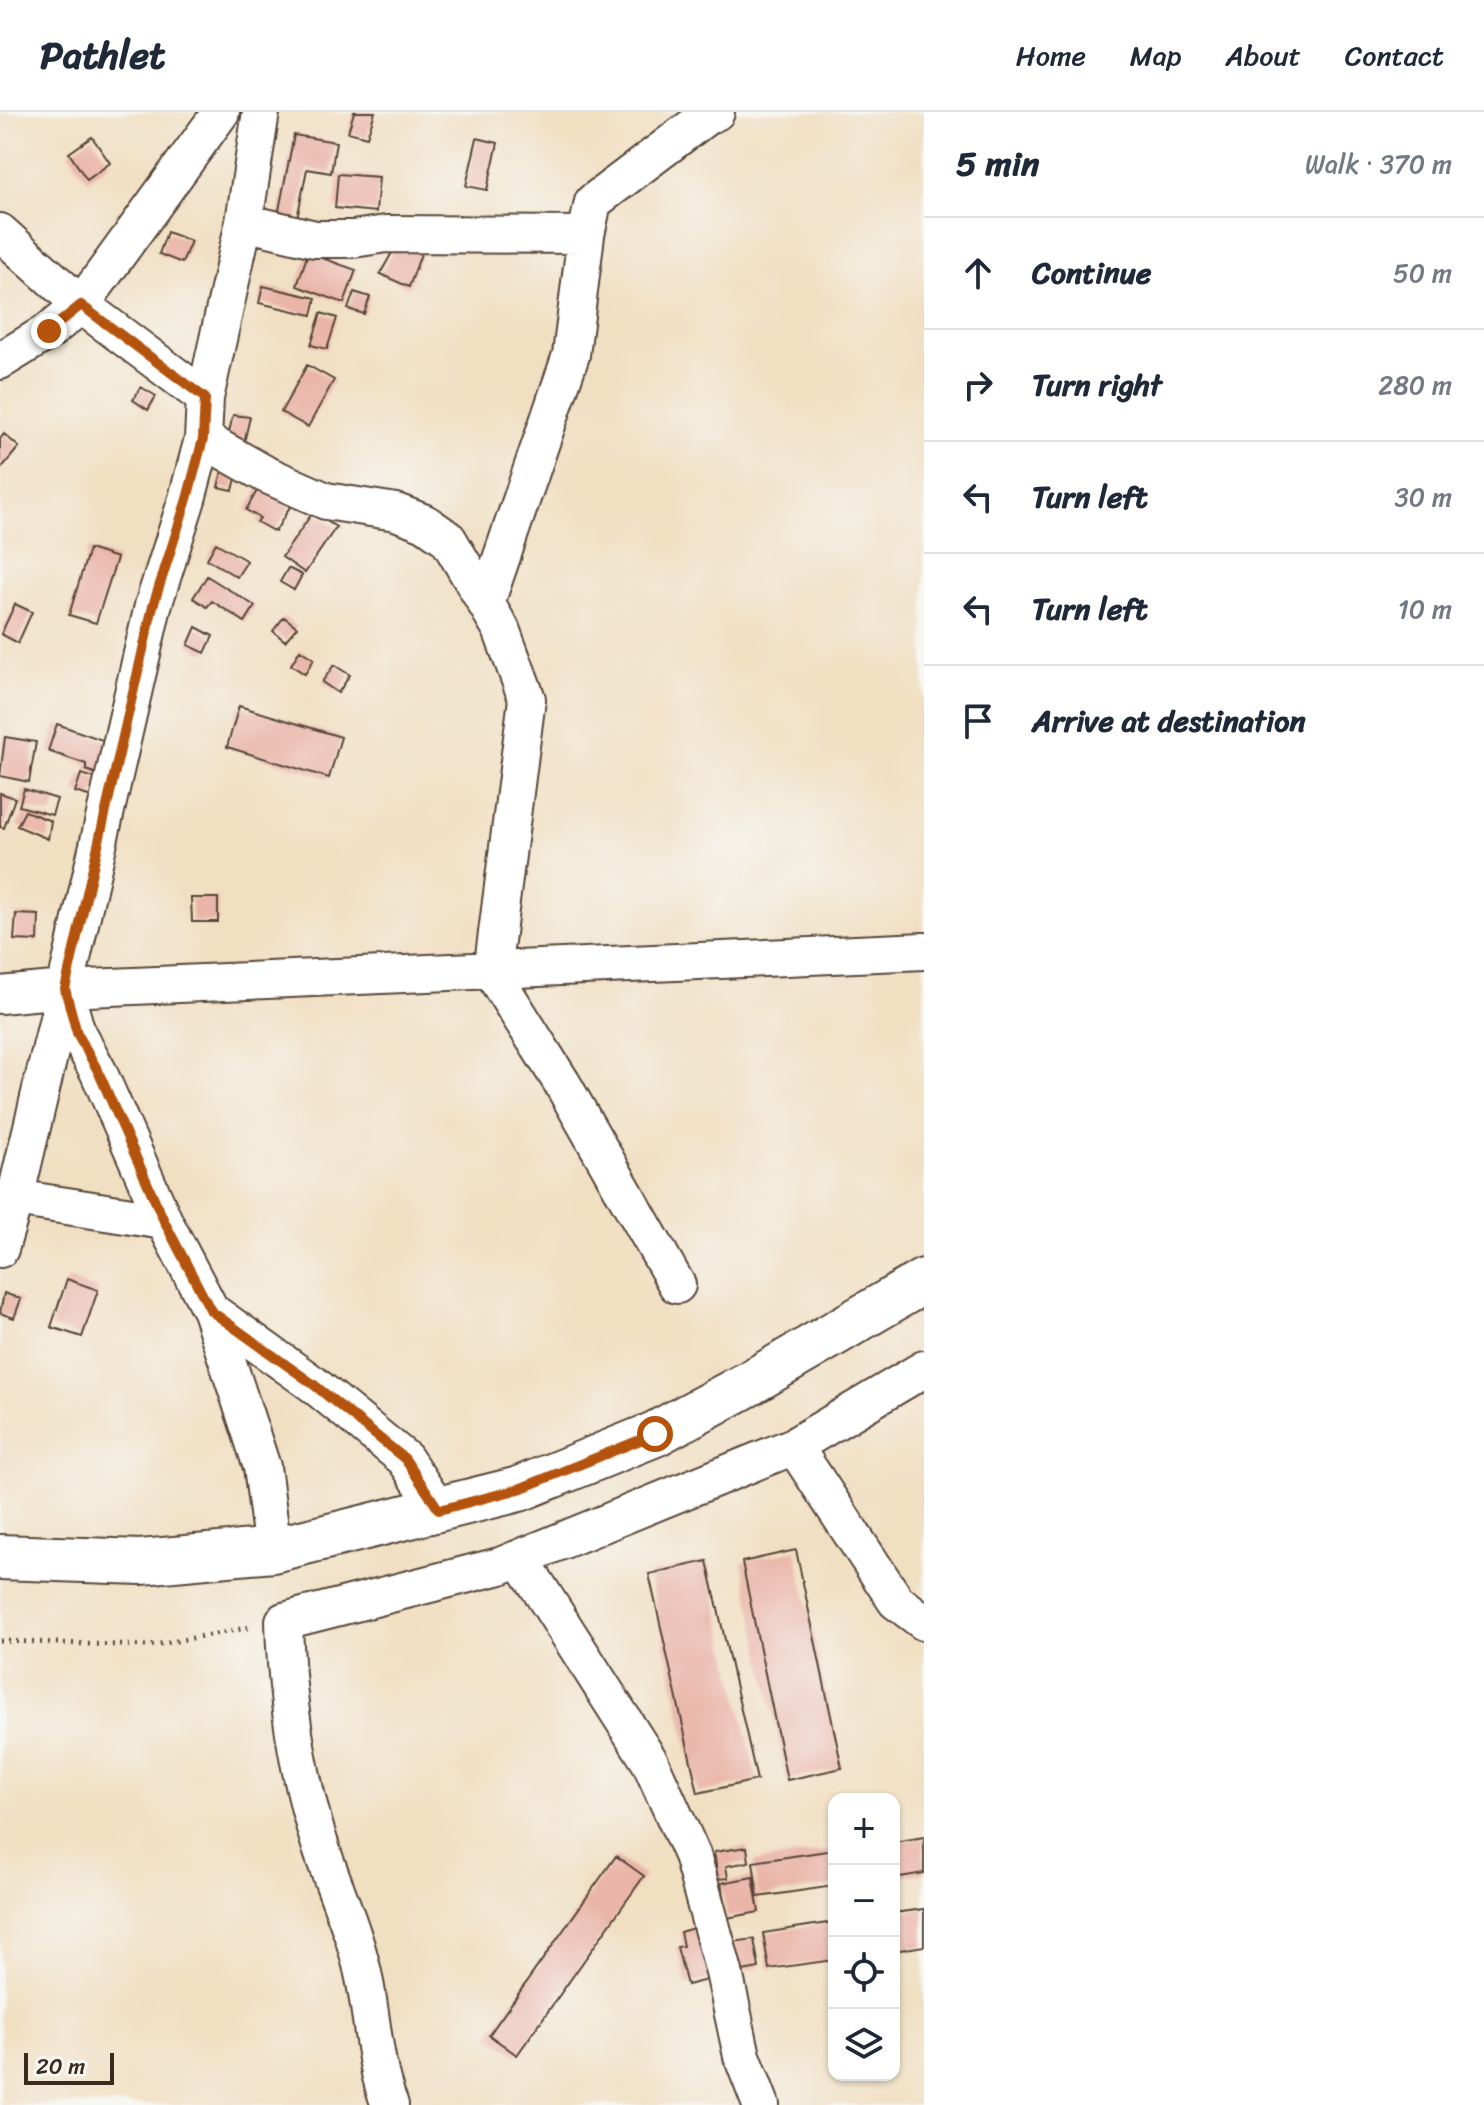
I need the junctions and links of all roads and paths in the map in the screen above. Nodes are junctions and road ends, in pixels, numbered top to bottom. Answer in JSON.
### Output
{"nodes":[{"id":1,"x":221,"y":112,"type":"edge"},
{"id":2,"x":261,"y":112,"type":"edge"},
{"id":3,"x":716,"y":112,"type":"edge"},
{"id":4,"x":244,"y":222,"type":"junction"},
{"id":5,"x":0,"y":232,"type":"edge"},
{"id":6,"x":586,"y":235,"type":"junction"},
{"id":7,"x":81,"y":305,"type":"junction"},
{"id":8,"x":0,"y":361,"type":"edge"},
{"id":9,"x":205,"y":398,"type":"junction"},
{"id":10,"x":203,"y":439,"type":"junction"},
{"id":11,"x":486,"y":603,"type":"junction"},
{"id":12,"x":924,"y":951,"type":"edge"},
{"id":13,"x":492,"y":972,"type":"junction"},
{"id":14,"x":65,"y":989,"type":"junction"},
{"id":15,"x":0,"y":995,"type":"edge"},
{"id":16,"x":15,"y":1198,"type":"junction"},
{"id":17,"x":164,"y":1221,"type":"junction"},
{"id":18,"x":0,"y":1249,"type":"edge"},
{"id":19,"x":924,"y":1281,"type":"edge"},
{"id":20,"x":677,"y":1285,"type":"dead end"},
{"id":21,"x":211,"y":1311,"type":"junction"},
{"id":22,"x":924,"y":1369,"type":"edge"},
{"id":23,"x":794,"y":1446,"type":"junction"},
{"id":24,"x":439,"y":1510,"type":"junction"},
{"id":25,"x":273,"y":1550,"type":"junction"},
{"id":26,"x":0,"y":1557,"type":"edge"},
{"id":27,"x":520,"y":1558,"type":"junction"},
{"id":28,"x":284,"y":1621,"type":"junction"},
{"id":29,"x":924,"y":1622,"type":"edge"},
{"id":30,"x":0,"y":1641,"type":"edge"},
{"id":31,"x":390,"y":2105,"type":"edge"},
{"id":32,"x":761,"y":2105,"type":"edge"}],
"edges":[{"from":1,"to":7,"type":"street"},
{"from":2,"to":4,"type":"street"},
{"from":3,"to":6,"type":"street"},
{"from":4,"to":6,"type":"street"},
{"from":4,"to":9,"type":"street"},
{"from":5,"to":7,"type":"street"},
{"from":6,"to":11,"type":"street"},
{"from":7,"to":8,"type":"street"},
{"from":7,"to":9,"type":"street"},
{"from":9,"to":10,"type":"street"},
{"from":10,"to":11,"type":"street"},
{"from":10,"to":14,"type":"street"},
{"from":11,"to":13,"type":"street"},
{"from":12,"to":13,"type":"street"},
{"from":13,"to":14,"type":"street"},
{"from":13,"to":20,"type":"street"},
{"from":14,"to":15,"type":"street"},
{"from":14,"to":16,"type":"street"},
{"from":14,"to":17,"type":"street"},
{"from":16,"to":17,"type":"street"},
{"from":16,"to":18,"type":"street"},
{"from":17,"to":21,"type":"street"},
{"from":19,"to":24,"type":"main road"},
{"from":21,"to":24,"type":"street"},
{"from":21,"to":25,"type":"street"},
{"from":22,"to":23,"type":"street"},
{"from":23,"to":27,"type":"street"},
{"from":23,"to":29,"type":"street"},
{"from":24,"to":25,"type":"main road"},
{"from":25,"to":26,"type":"main road"},
{"from":27,"to":28,"type":"street"},
{"from":27,"to":32,"type":"street"},
{"from":28,"to":30,"type":"path"},
{"from":28,"to":31,"type":"street"}]}
